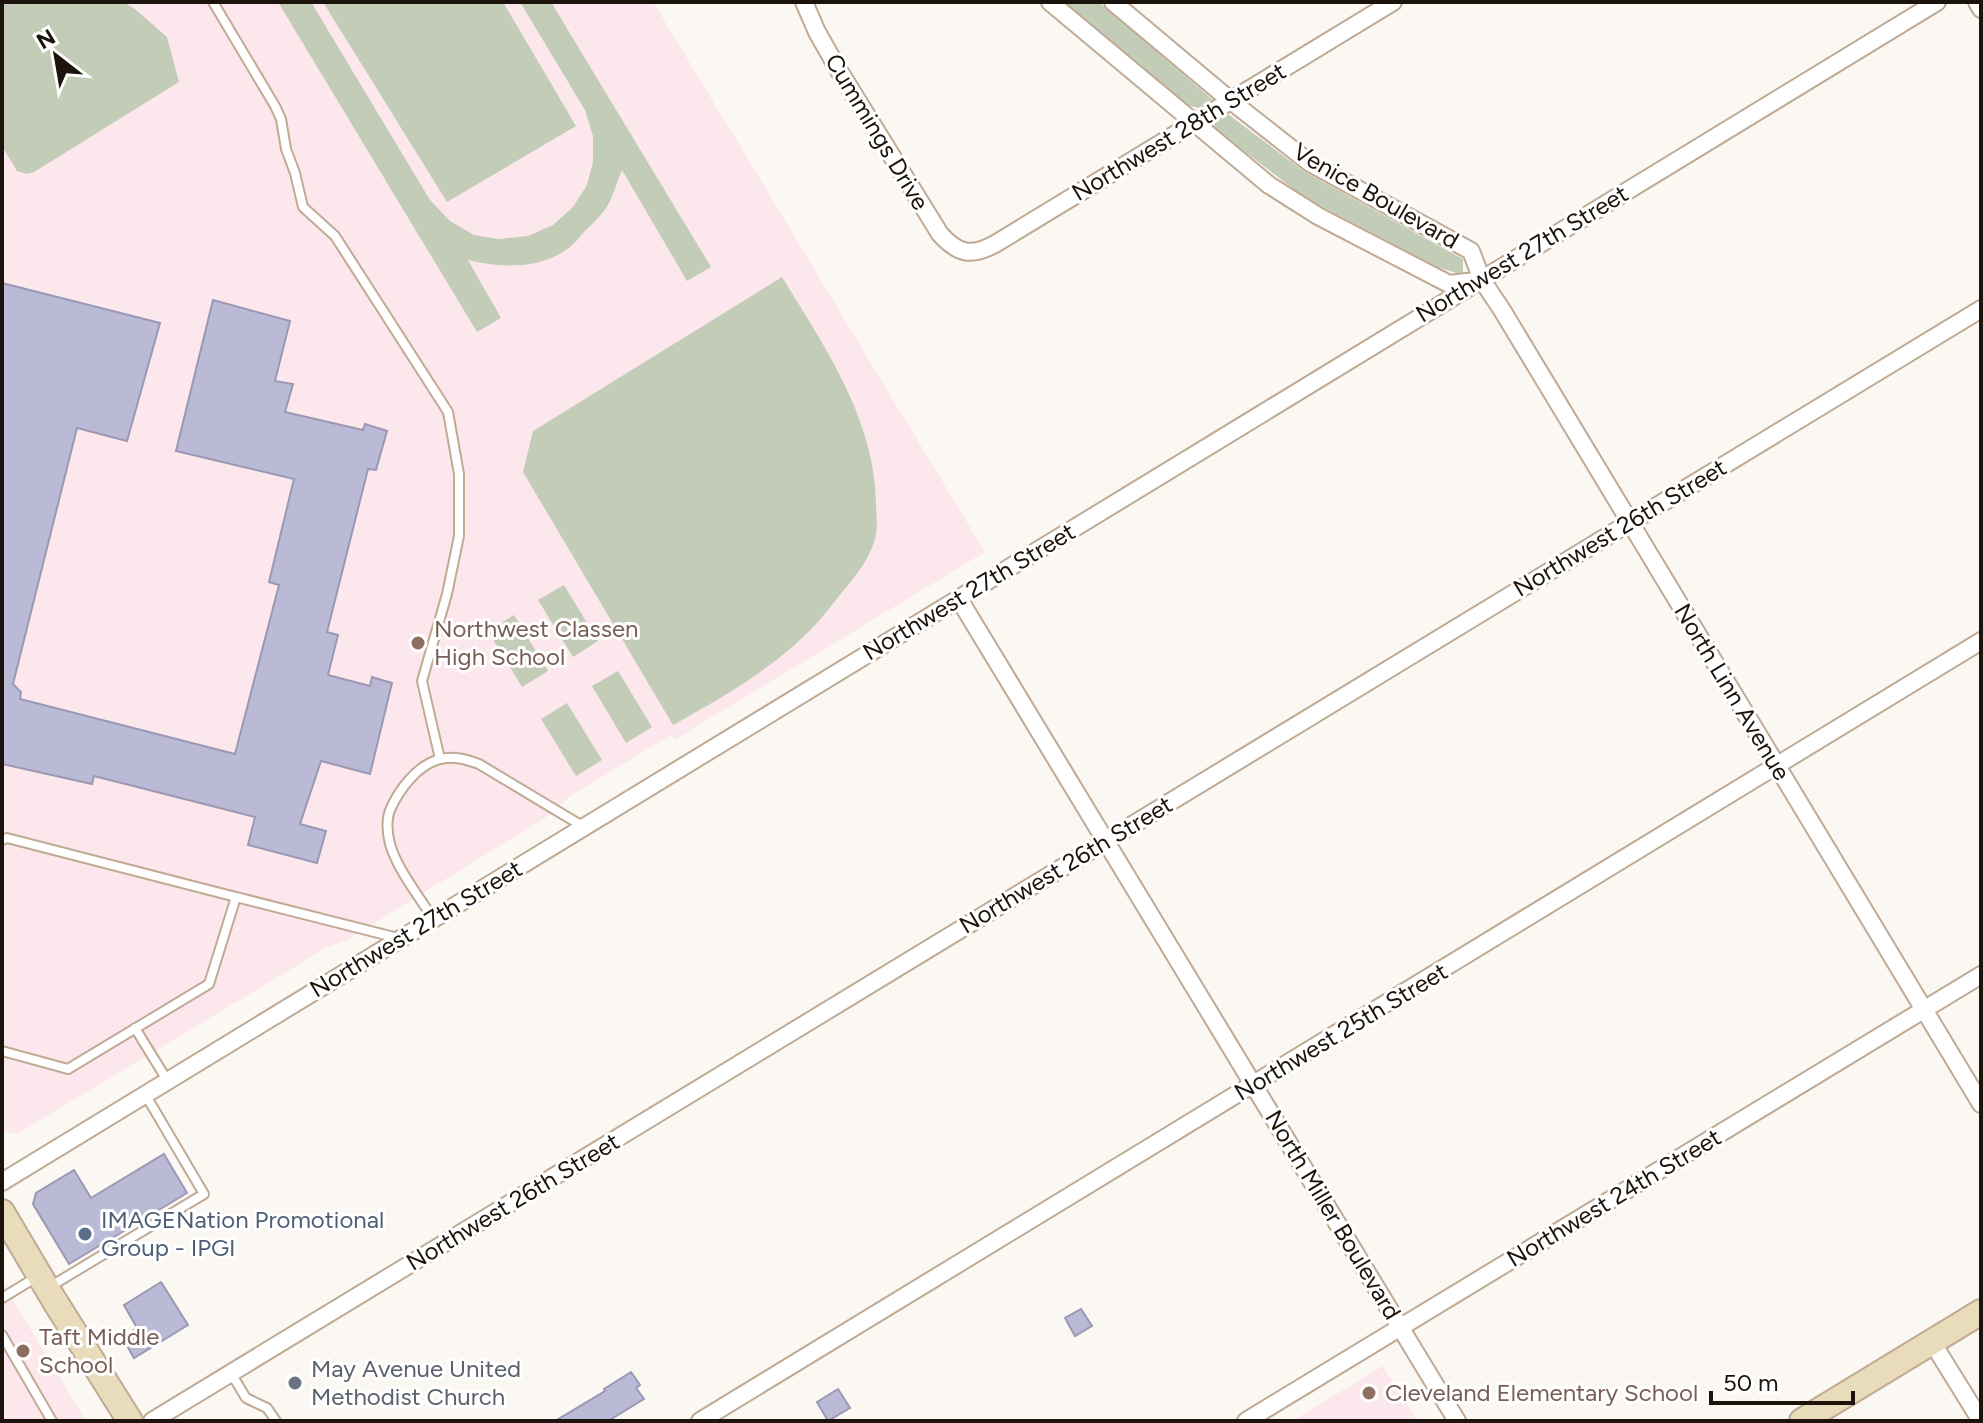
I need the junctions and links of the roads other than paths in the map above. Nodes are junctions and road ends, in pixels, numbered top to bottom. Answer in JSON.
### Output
{"nodes":[{"id":1,"x":213,"y":2,"type":"edge"},
{"id":2,"x":804,"y":2,"type":"edge"},
{"id":3,"x":1050,"y":2,"type":"edge"},
{"id":4,"x":1113,"y":2,"type":"edge"},
{"id":5,"x":1393,"y":2,"type":"edge"},
{"id":6,"x":1937,"y":2,"type":"edge"},
{"id":7,"x":1977,"y":2,"type":"edge"},
{"id":8,"x":1981,"y":9,"type":"edge"},
{"id":9,"x":1231,"y":101,"type":"junction"},
{"id":10,"x":1193,"y":123,"type":"junction"},
{"id":11,"x":963,"y":251,"type":"joint"},
{"id":12,"x":1482,"y":280,"type":"junction"},
{"id":13,"x":1981,"y":309,"type":"edge"},
{"id":14,"x":1630,"y":522,"type":"junction"},
{"id":15,"x":959,"y":599,"type":"junction"},
{"id":16,"x":1981,"y":641,"type":"edge"},
{"id":17,"x":440,"y":759,"type":"junction"},
{"id":18,"x":1777,"y":766,"type":"junction"},
{"id":19,"x":584,"y":827,"type":"junction"},
{"id":20,"x":2,"y":840,"type":"edge"},
{"id":21,"x":1106,"y":840,"type":"junction"},
{"id":22,"x":236,"y":897,"type":"junction"},
{"id":23,"x":433,"y":919,"type":"junction"},
{"id":24,"x":401,"y":939,"type":"junction"},
{"id":25,"x":1981,"y":975,"type":"edge"},
{"id":26,"x":1924,"y":1009,"type":"junction"},
{"id":27,"x":135,"y":1028,"type":"junction"},
{"id":28,"x":2,"y":1051,"type":"edge"},
{"id":29,"x":167,"y":1080,"type":"junction"},
{"id":30,"x":1255,"y":1084,"type":"junction"},
{"id":31,"x":145,"y":1094,"type":"junction"},
{"id":32,"x":1981,"y":1104,"type":"edge"},
{"id":33,"x":2,"y":1182,"type":"edge"},
{"id":34,"x":2,"y":1212,"type":"edge"},
{"id":35,"x":43,"y":1282,"type":"junction"},
{"id":36,"x":2,"y":1298,"type":"edge"},
{"id":37,"x":1981,"y":1312,"type":"edge"},
{"id":38,"x":1400,"y":1328,"type":"junction"},
{"id":39,"x":2,"y":1335,"type":"edge"},
{"id":40,"x":1932,"y":1342,"type":"junction"},
{"id":41,"x":231,"y":1373,"type":"junction"},
{"id":42,"x":52,"y":1421,"type":"edge"},
{"id":43,"x":130,"y":1421,"type":"edge"},
{"id":44,"x":152,"y":1421,"type":"edge"},
{"id":45,"x":276,"y":1421,"type":"edge"},
{"id":46,"x":700,"y":1421,"type":"edge"},
{"id":47,"x":1246,"y":1421,"type":"edge"},
{"id":48,"x":1457,"y":1421,"type":"edge"},
{"id":49,"x":1802,"y":1421,"type":"edge"},
{"id":50,"x":1981,"y":1421,"type":"edge"}],
"edges":[{"from":1,"to":17,"type":"lane"},
{"from":2,"to":11,"type":"street","name":"Cummings Drive"},
{"from":3,"to":10,"type":"street","name":"Venice Boulevard"},
{"from":4,"to":9,"type":"street","name":"Venice Boulevard"},
{"from":5,"to":9,"type":"street","name":"Northwest 28th Street"},
{"from":6,"to":12,"type":"street","name":"Northwest 27th Street"},
{"from":7,"to":8,"type":"street"},
{"from":9,"to":10,"type":"street","name":"Northwest 28th Street"},
{"from":9,"to":12,"type":"street","name":"Venice Boulevard"},
{"from":10,"to":11,"type":"street","name":"Northwest 28th Street"},
{"from":10,"to":12,"type":"street","name":"Venice Boulevard"},
{"from":12,"to":14,"type":"street","name":"North Linn Avenue"},
{"from":12,"to":15,"type":"street","name":"Northwest 27th Street"},
{"from":13,"to":14,"type":"street","name":"Northwest 26th Street"},
{"from":14,"to":18,"type":"street","name":"North Linn Avenue"},
{"from":14,"to":21,"type":"street","name":"Northwest 26th Street"},
{"from":15,"to":19,"type":"street","name":"Northwest 27th Street"},
{"from":15,"to":21,"type":"street","name":"North Miller Boulevard"},
{"from":16,"to":18,"type":"street","name":"Northwest 25th Street"},
{"from":17,"to":19,"type":"lane"},
{"from":17,"to":23,"type":"lane"},
{"from":18,"to":26,"type":"street","name":"North Linn Avenue"},
{"from":18,"to":30,"type":"street","name":"Northwest 25th Street"},
{"from":19,"to":23,"type":"street","name":"Northwest 27th Street"},
{"from":20,"to":22,"type":"lane"},
{"from":21,"to":30,"type":"street","name":"North Miller Boulevard"},
{"from":21,"to":41,"type":"street","name":"Northwest 26th Street"},
{"from":22,"to":24,"type":"lane"},
{"from":22,"to":27,"type":"lane"},
{"from":23,"to":24,"type":"street","name":"Northwest 27th Street"},
{"from":24,"to":29,"type":"street","name":"Northwest 27th Street"},
{"from":25,"to":26,"type":"street","name":"Northwest 24th Street"},
{"from":26,"to":32,"type":"street","name":"North Linn Avenue"},
{"from":26,"to":38,"type":"street","name":"Northwest 24th Street"},
{"from":27,"to":28,"type":"lane"},
{"from":27,"to":29,"type":"lane"},
{"from":29,"to":31,"type":"street","name":"Northwest 27th Street"},
{"from":30,"to":38,"type":"street","name":"North Miller Boulevard"},
{"from":30,"to":46,"type":"street","name":"Northwest 25th Street"},
{"from":31,"to":33,"type":"street","name":"Northwest 27th Street"},
{"from":31,"to":35,"type":"lane"},
{"from":34,"to":35,"type":"main road"},
{"from":35,"to":36,"type":"lane"},
{"from":35,"to":43,"type":"main road"},
{"from":37,"to":40,"type":"main road"},
{"from":38,"to":47,"type":"street","name":"Northwest 24th Street"},
{"from":38,"to":48,"type":"street","name":"North Miller Boulevard"},
{"from":39,"to":42,"type":"lane"},
{"from":40,"to":49,"type":"main road"},
{"from":40,"to":50,"type":"street"},
{"from":41,"to":44,"type":"street","name":"Northwest 26th Street"},
{"from":41,"to":45,"type":"lane"}]}
